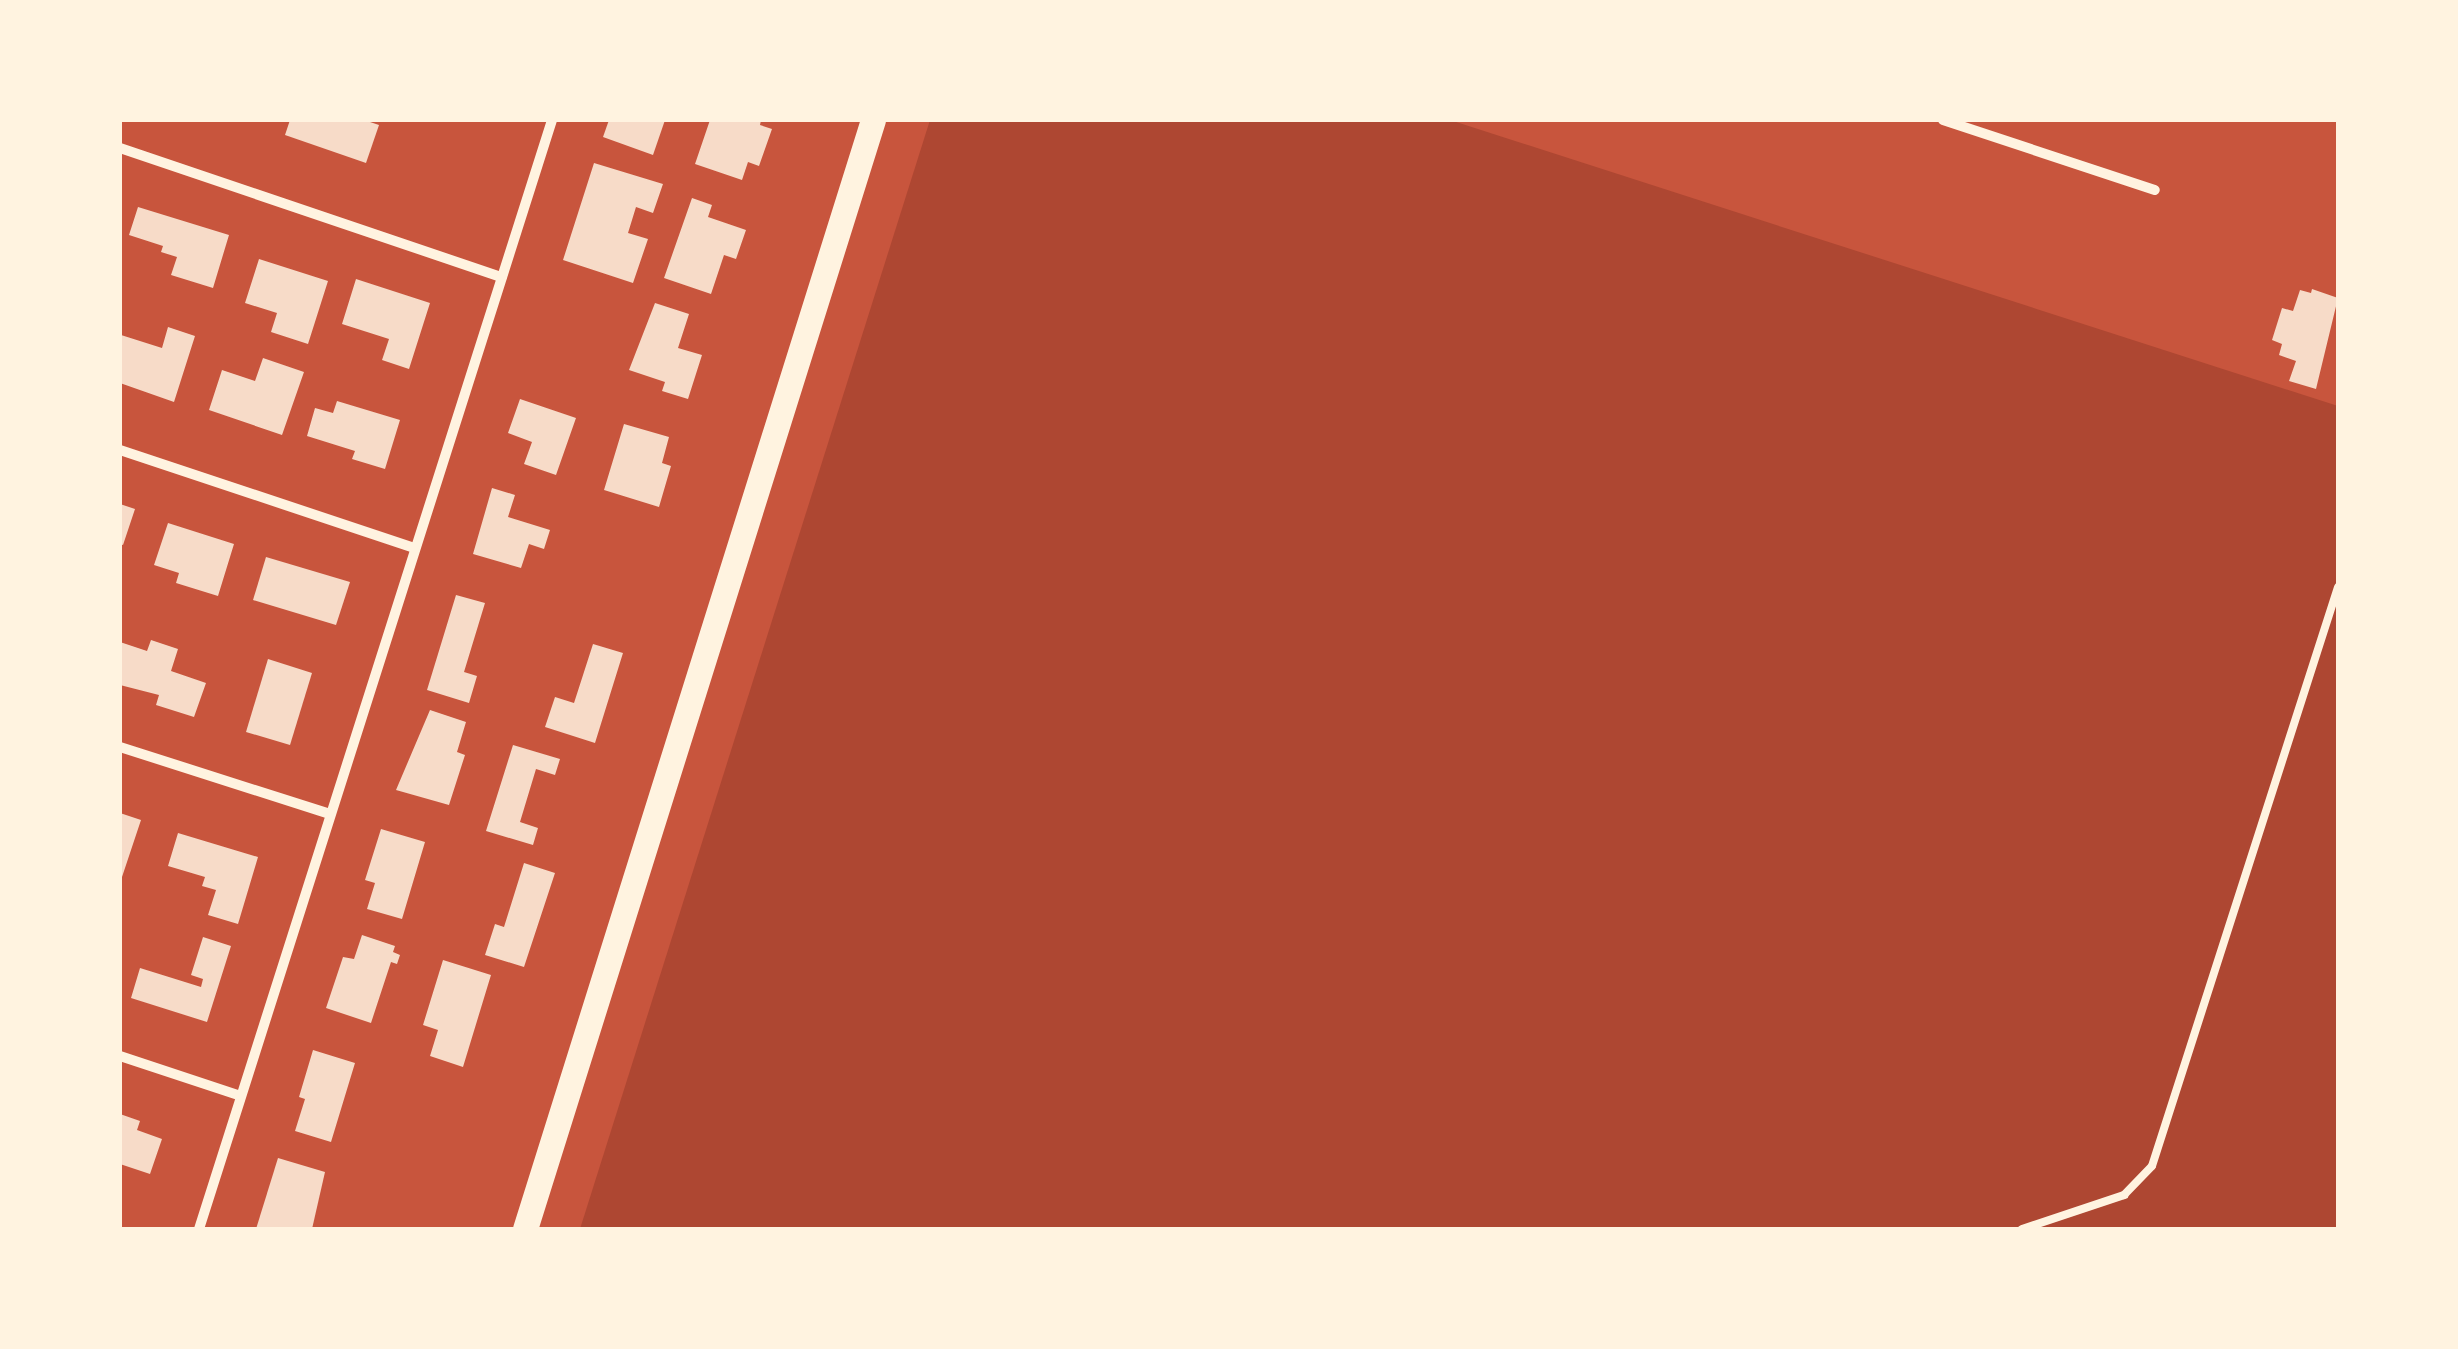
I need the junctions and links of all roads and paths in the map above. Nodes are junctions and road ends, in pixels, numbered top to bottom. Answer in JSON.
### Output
{"nodes":[{"id":1,"x":552,"y":120,"type":"edge"},
{"id":2,"x":873,"y":120,"type":"edge"},
{"id":3,"x":1943,"y":120,"type":"edge"},
{"id":4,"x":120,"y":148,"type":"edge"},
{"id":5,"x":2155,"y":190,"type":"dead end"},
{"id":6,"x":502,"y":277,"type":"junction"},
{"id":7,"x":120,"y":450,"type":"edge"},
{"id":8,"x":415,"y":548,"type":"junction"},
{"id":9,"x":2338,"y":587,"type":"edge"},
{"id":10,"x":120,"y":746,"type":"edge"},
{"id":11,"x":330,"y":814,"type":"junction"},
{"id":12,"x":120,"y":1056,"type":"edge"},
{"id":13,"x":241,"y":1096,"type":"junction"},
{"id":14,"x":198,"y":1229,"type":"edge"},
{"id":15,"x":525,"y":1229,"type":"edge"},
{"id":16,"x":2022,"y":1229,"type":"edge"}],
"edges":[{"from":1,"to":6,"type":"street"},
{"from":2,"to":15,"type":"main road"},
{"from":3,"to":5,"type":"street"},
{"from":4,"to":6,"type":"street"},
{"from":6,"to":8,"type":"street"},
{"from":7,"to":8,"type":"street"},
{"from":8,"to":11,"type":"street"},
{"from":9,"to":16,"type":"lane"},
{"from":10,"to":11,"type":"street"},
{"from":11,"to":13,"type":"street"},
{"from":12,"to":13,"type":"street"},
{"from":13,"to":14,"type":"street"}]}
